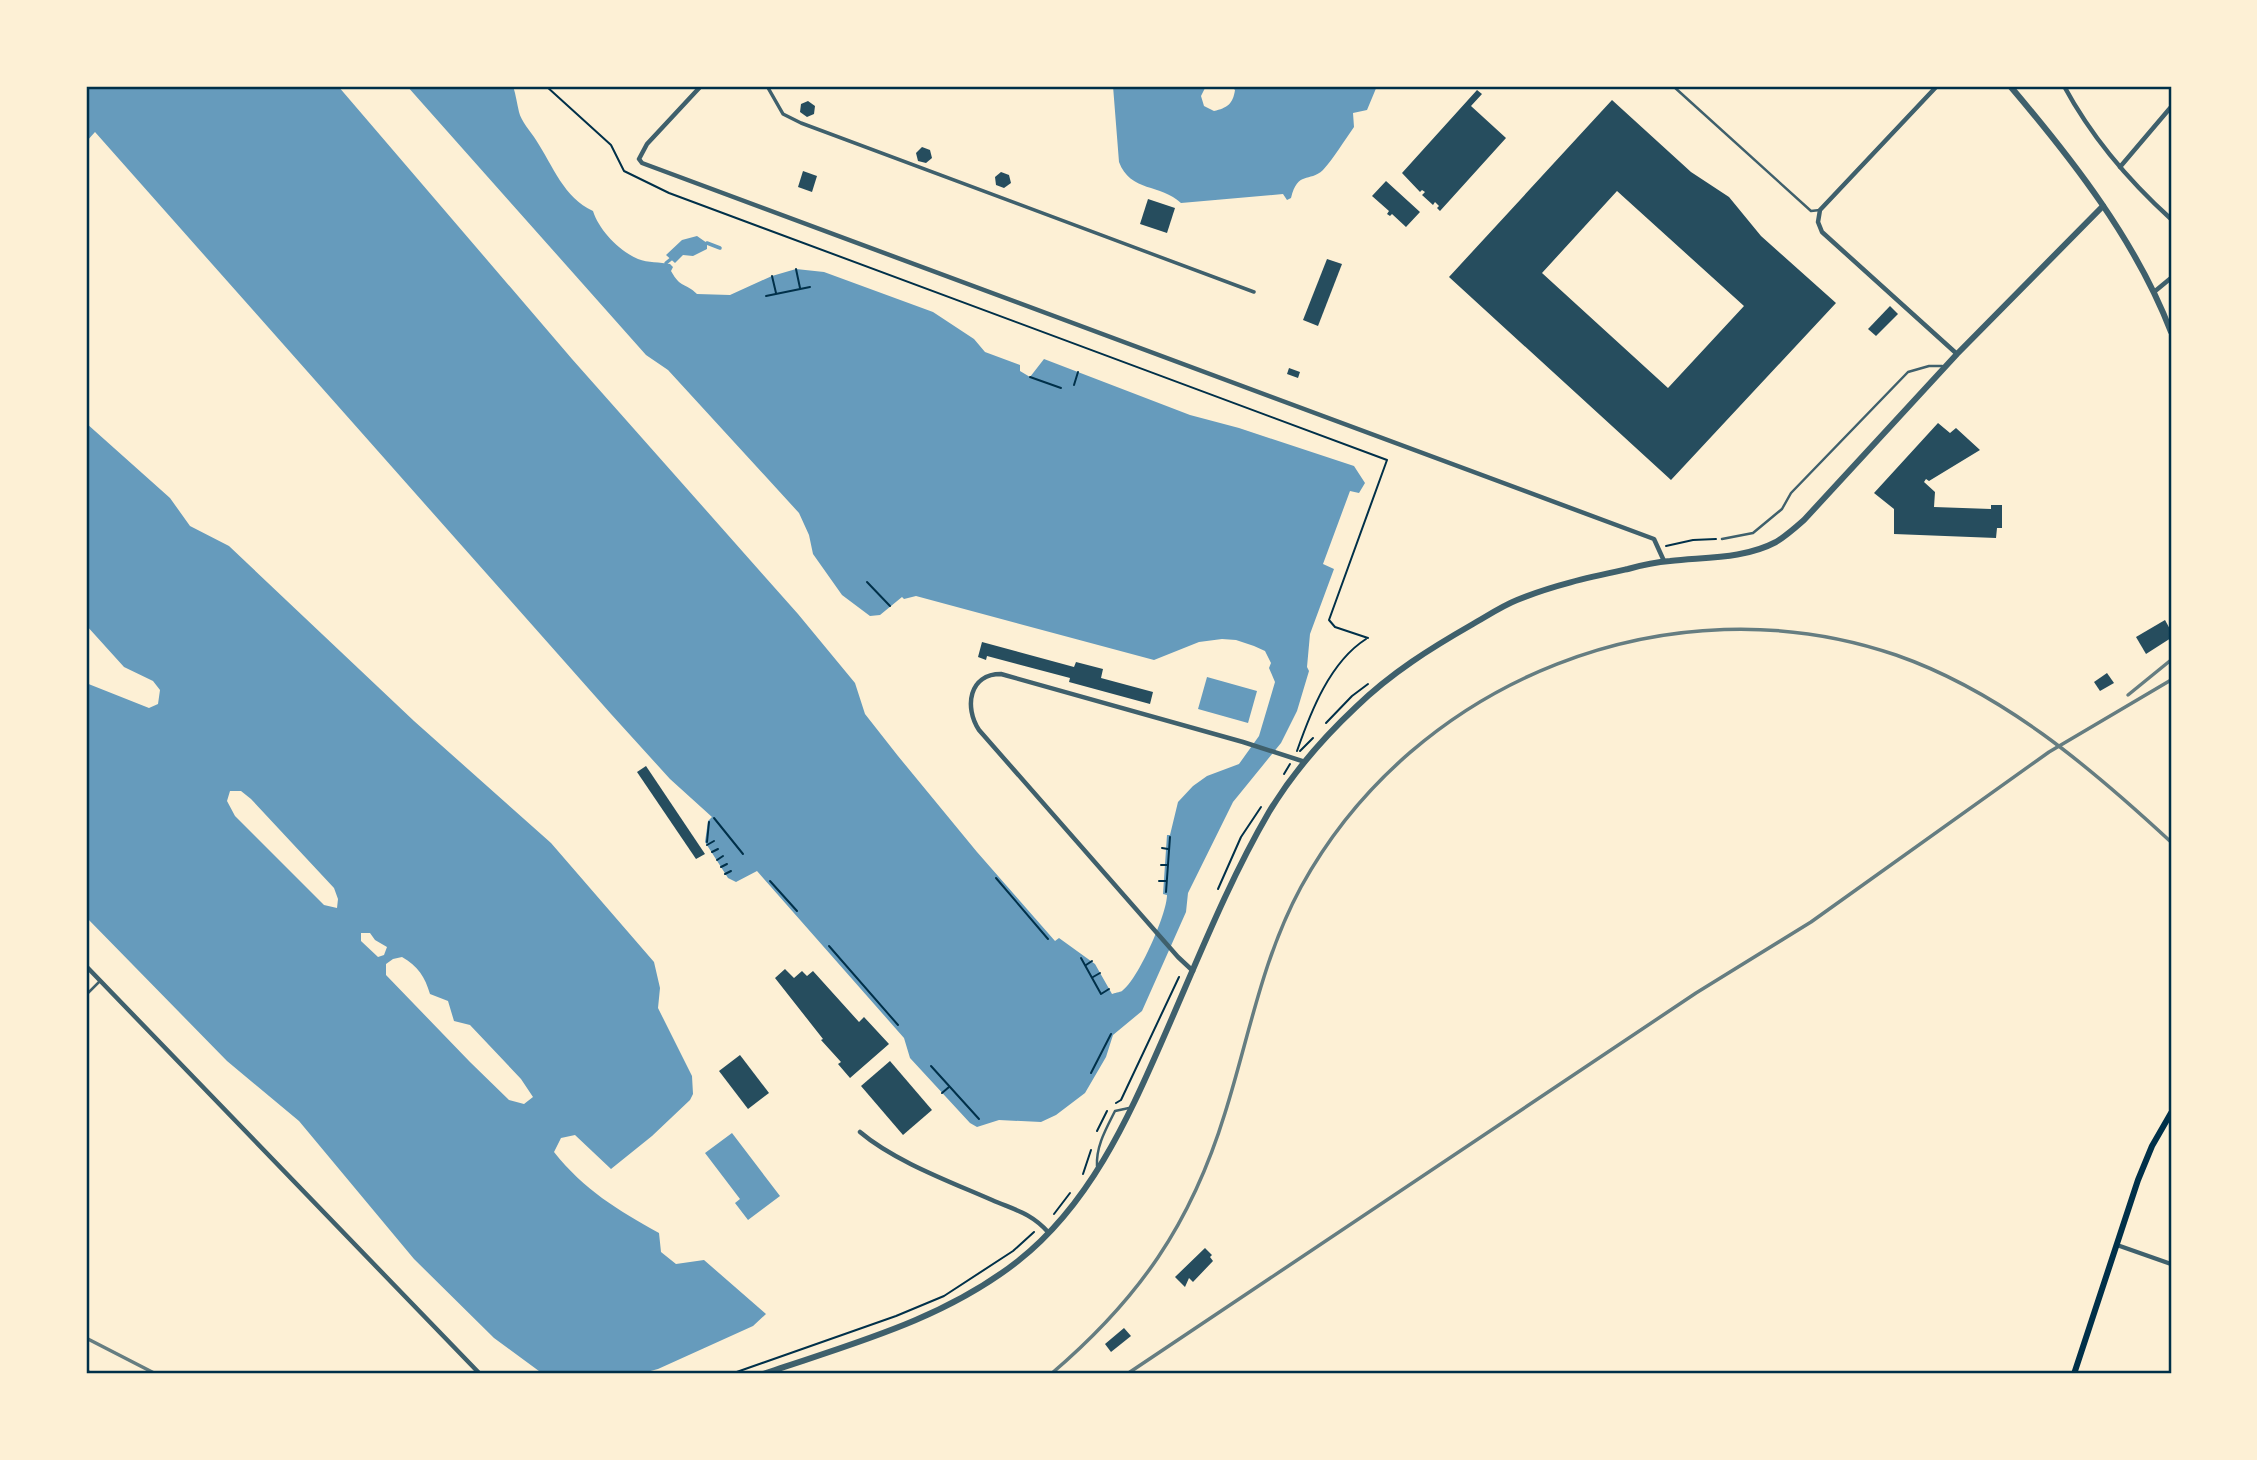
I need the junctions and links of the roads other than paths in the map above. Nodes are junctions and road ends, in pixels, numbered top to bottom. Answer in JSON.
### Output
{"nodes":[{"id":1,"x":701,"y":86,"type":"edge"},
{"id":2,"x":767,"y":86,"type":"edge"},
{"id":3,"x":1673,"y":86,"type":"edge"},
{"id":4,"x":1937,"y":86,"type":"edge"},
{"id":5,"x":2010,"y":86,"type":"edge"},
{"id":6,"x":2064,"y":86,"type":"edge"},
{"id":7,"x":2171,"y":107,"type":"edge"},
{"id":8,"x":2120,"y":167,"type":"junction"},
{"id":9,"x":2103,"y":206,"type":"junction"},
{"id":10,"x":1820,"y":211,"type":"junction"},
{"id":11,"x":2171,"y":219,"type":"edge"},
{"id":12,"x":2171,"y":278,"type":"edge"},
{"id":13,"x":1254,"y":292,"type":"dead end"},
{"id":14,"x":2154,"y":292,"type":"junction"},
{"id":15,"x":2171,"y":332,"type":"edge"},
{"id":16,"x":1957,"y":354,"type":"junction"},
{"id":17,"x":1946,"y":366,"type":"junction"},
{"id":18,"x":1722,"y":538,"type":"road end"},
{"id":19,"x":1664,"y":561,"type":"junction"},
{"id":20,"x":1305,"y":762,"type":"junction"},
{"id":21,"x":86,"y":966,"type":"edge"},
{"id":22,"x":1193,"y":971,"type":"junction"},
{"id":23,"x":100,"y":981,"type":"junction"},
{"id":24,"x":86,"y":995,"type":"edge"},
{"id":25,"x":1132,"y":1109,"type":"junction"},
{"id":26,"x":2171,"y":1113,"type":"edge"},
{"id":27,"x":860,"y":1132,"type":"dead end"},
{"id":28,"x":1097,"y":1171,"type":"junction"},
{"id":29,"x":1048,"y":1232,"type":"junction"},
{"id":30,"x":2117,"y":1245,"type":"junction"},
{"id":31,"x":2171,"y":1264,"type":"edge"},
{"id":32,"x":480,"y":1374,"type":"edge"},
{"id":33,"x":763,"y":1374,"type":"edge"},
{"id":34,"x":2074,"y":1374,"type":"edge"}],
"edges":[{"from":1,"to":19,"type":"street"},
{"from":2,"to":13,"type":"street"},
{"from":3,"to":10,"type":"lane"},
{"from":4,"to":10,"type":"street"},
{"from":5,"to":9,"type":"street"},
{"from":6,"to":8,"type":"street"},
{"from":7,"to":8,"type":"street"},
{"from":8,"to":11,"type":"street"},
{"from":9,"to":14,"type":"street"},
{"from":9,"to":16,"type":"street"},
{"from":10,"to":16,"type":"street"},
{"from":12,"to":14,"type":"street"},
{"from":14,"to":15,"type":"street"},
{"from":16,"to":17,"type":"street"},
{"from":17,"to":18,"type":"lane"},
{"from":17,"to":19,"type":"street"},
{"from":19,"to":20,"type":"street"},
{"from":20,"to":22,"type":"street"},
{"from":20,"to":22,"type":"street"},
{"from":21,"to":23,"type":"street"},
{"from":22,"to":25,"type":"street"},
{"from":23,"to":24,"type":"lane"},
{"from":23,"to":32,"type":"street"},
{"from":25,"to":28,"type":"street"},
{"from":25,"to":28,"type":"lane"},
{"from":26,"to":30,"type":"main road"},
{"from":27,"to":29,"type":"street"},
{"from":28,"to":29,"type":"street"},
{"from":29,"to":33,"type":"street"},
{"from":30,"to":31,"type":"street"},
{"from":30,"to":34,"type":"main road"}]}
